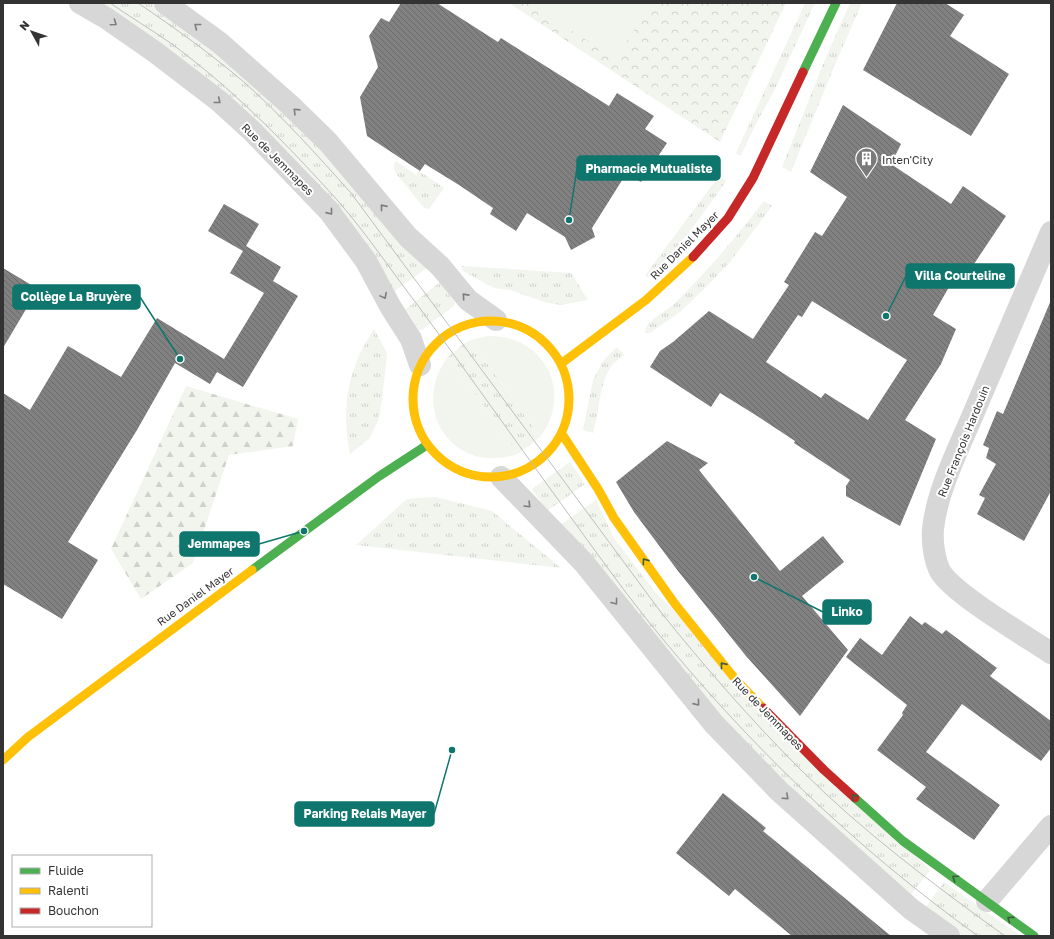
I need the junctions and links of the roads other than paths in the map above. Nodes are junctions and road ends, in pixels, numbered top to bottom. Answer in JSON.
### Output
{"nodes":[{"id":1,"x":80,"y":3,"type":"edge"},
{"id":2,"x":165,"y":3,"type":"edge"},
{"id":3,"x":836,"y":3,"type":"edge"},
{"id":4,"x":1051,"y":232,"type":"edge"},
{"id":5,"x":496,"y":320,"type":"junction"},
{"id":6,"x":562,"y":363,"type":"junction"},
{"id":7,"x":420,"y":365,"type":"junction"},
{"id":8,"x":562,"y":434,"type":"junction"},
{"id":9,"x":427,"y":445,"type":"junction"},
{"id":10,"x":501,"y":477,"type":"junction"},
{"id":11,"x":1051,"y":653,"type":"edge"},
{"id":12,"x":3,"y":760,"type":"edge"},
{"id":13,"x":1051,"y":826,"type":"edge"},
{"id":14,"x":987,"y":901,"type":"junction"},
{"id":15,"x":949,"y":936,"type":"edge"},
{"id":16,"x":1034,"y":936,"type":"edge"}],
"edges":[{"from":1,"to":7,"type":"street","name":"Rue de Jemmapes","one_way":true},
{"from":5,"to":2,"type":"street","one_way":true},
{"from":3,"to":6,"type":"main road","name":"Rue Daniel Mayer"},
{"from":4,"to":11,"type":"street","name":"Rue François Hardouin"},
{"from":5,"to":6,"type":"main road"},
{"from":5,"to":7,"type":"main road"},
{"from":6,"to":8,"type":"main road"},
{"from":7,"to":9,"type":"main road"},
{"from":8,"to":10,"type":"main road"},
{"from":14,"to":8,"type":"main road","name":"Rue de Jemmapes","one_way":true},
{"from":9,"to":10,"type":"main road"},
{"from":9,"to":12,"type":"main road","name":"Rue Daniel Mayer"},
{"from":10,"to":15,"type":"street","one_way":true},
{"from":13,"to":14,"type":"street"},
{"from":16,"to":14,"type":"main road","name":"Rue de Jemmapes","one_way":true}]}
